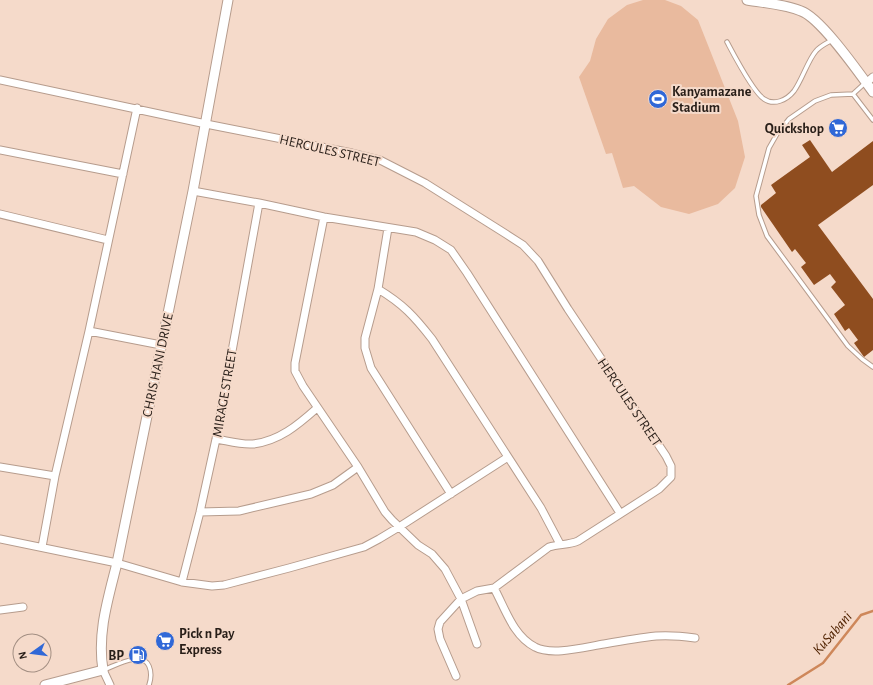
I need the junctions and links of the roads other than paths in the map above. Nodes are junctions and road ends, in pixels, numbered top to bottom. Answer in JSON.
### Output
{"nodes":[{"id":1,"x":228,"y":0,"type":"edge"},
{"id":2,"x":747,"y":0,"type":"edge"},
{"id":3,"x":832,"y":40,"type":"junction"},
{"id":4,"x":727,"y":42,"type":"dead end"},
{"id":5,"x":0,"y":80,"type":"edge"},
{"id":6,"x":869,"y":80,"type":"edge"},
{"id":7,"x":873,"y":92,"type":"edge"},
{"id":8,"x":853,"y":94,"type":"junction"},
{"id":9,"x":137,"y":108,"type":"junction"},
{"id":10,"x":873,"y":120,"type":"edge"},
{"id":11,"x":206,"y":124,"type":"junction"},
{"id":12,"x":0,"y":150,"type":"edge"},
{"id":13,"x":123,"y":174,"type":"junction"},
{"id":14,"x":193,"y":191,"type":"junction"},
{"id":15,"x":259,"y":203,"type":"junction"},
{"id":16,"x":0,"y":214,"type":"edge"},
{"id":17,"x":324,"y":217,"type":"junction"},
{"id":18,"x":388,"y":228,"type":"junction"},
{"id":19,"x":108,"y":240,"type":"junction"},
{"id":20,"x":378,"y":289,"type":"junction"},
{"id":21,"x":89,"y":331,"type":"junction"},
{"id":22,"x":161,"y":345,"type":"junction"},
{"id":23,"x":873,"y":367,"type":"edge"},
{"id":24,"x":317,"y":408,"type":"junction"},
{"id":25,"x":216,"y":439,"type":"junction"},
{"id":26,"x":508,"y":457,"type":"junction"},
{"id":27,"x":0,"y":467,"type":"edge"},
{"id":28,"x":358,"y":467,"type":"junction"},
{"id":29,"x":55,"y":476,"type":"junction"},
{"id":30,"x":451,"y":494,"type":"junction"},
{"id":31,"x":200,"y":512,"type":"junction"},
{"id":32,"x":620,"y":513,"type":"junction"},
{"id":33,"x":399,"y":527,"type":"junction"},
{"id":34,"x":0,"y":539,"type":"edge"},
{"id":35,"x":560,"y":544,"type":"junction"},
{"id":36,"x":42,"y":547,"type":"junction"},
{"id":37,"x":117,"y":563,"type":"junction"},
{"id":38,"x":182,"y":582,"type":"junction"},
{"id":39,"x":494,"y":588,"type":"junction"},
{"id":40,"x":461,"y":599,"type":"junction"},
{"id":41,"x":22,"y":607,"type":"dead end"},
{"id":42,"x":0,"y":610,"type":"edge"},
{"id":43,"x":695,"y":638,"type":"dead end"},
{"id":44,"x":477,"y":644,"type":"dead end"},
{"id":45,"x":103,"y":670,"type":"junction"},
{"id":46,"x":456,"y":676,"type":"dead end"},
{"id":47,"x":45,"y":685,"type":"edge"},
{"id":48,"x":110,"y":685,"type":"edge"},
{"id":49,"x":149,"y":685,"type":"edge"}],
"edges":[{"from":1,"to":11,"type":"street","name":"CHRIS HANI DRIVE"},
{"from":2,"to":3,"type":"street"},
{"from":3,"to":4,"type":"lane"},
{"from":3,"to":6,"type":"street"},
{"from":5,"to":9,"type":"street","name":"HERCULES STREET"},
{"from":6,"to":7,"type":"street"},
{"from":6,"to":8,"type":"lane"},
{"from":8,"to":10,"type":"lane"},
{"from":8,"to":23,"type":"lane"},
{"from":9,"to":11,"type":"street","name":"HERCULES STREET"},
{"from":9,"to":13,"type":"street"},
{"from":11,"to":14,"type":"street","name":"CHRIS HANI DRIVE"},
{"from":11,"to":32,"type":"street","name":"HERCULES STREET"},
{"from":12,"to":13,"type":"street"},
{"from":13,"to":19,"type":"street"},
{"from":14,"to":15,"type":"street"},
{"from":14,"to":22,"type":"street","name":"CHRIS HANI DRIVE"},
{"from":15,"to":17,"type":"street"},
{"from":15,"to":25,"type":"street","name":"MIRAGE STREET"},
{"from":16,"to":19,"type":"street"},
{"from":17,"to":18,"type":"street"},
{"from":17,"to":24,"type":"street"},
{"from":18,"to":20,"type":"street"},
{"from":18,"to":32,"type":"street"},
{"from":19,"to":21,"type":"street"},
{"from":20,"to":26,"type":"street"},
{"from":20,"to":30,"type":"street"},
{"from":21,"to":22,"type":"street"},
{"from":21,"to":29,"type":"street"},
{"from":22,"to":37,"type":"street","name":"CHRIS HANI DRIVE"},
{"from":24,"to":25,"type":"street"},
{"from":24,"to":28,"type":"street"},
{"from":25,"to":31,"type":"street","name":"MIRAGE STREET"},
{"from":26,"to":30,"type":"street"},
{"from":26,"to":35,"type":"street"},
{"from":27,"to":29,"type":"street"},
{"from":28,"to":31,"type":"street"},
{"from":28,"to":33,"type":"street"},
{"from":29,"to":36,"type":"street"},
{"from":30,"to":33,"type":"street"},
{"from":31,"to":38,"type":"street","name":"MIRAGE STREET"},
{"from":32,"to":35,"type":"street","name":"HERCULES STREET"},
{"from":33,"to":38,"type":"street"},
{"from":33,"to":40,"type":"street"},
{"from":34,"to":36,"type":"street"},
{"from":35,"to":39,"type":"street","name":"HERCULES STREET"},
{"from":36,"to":37,"type":"street"},
{"from":37,"to":38,"type":"street"},
{"from":37,"to":45,"type":"street","name":"CHRIS HANI DRIVE"},
{"from":39,"to":40,"type":"street"},
{"from":39,"to":43,"type":"street"},
{"from":40,"to":44,"type":"street"},
{"from":40,"to":46,"type":"street"},
{"from":41,"to":42,"type":"street"},
{"from":45,"to":47,"type":"street"},
{"from":45,"to":48,"type":"street"},
{"from":45,"to":49,"type":"lane"}]}
